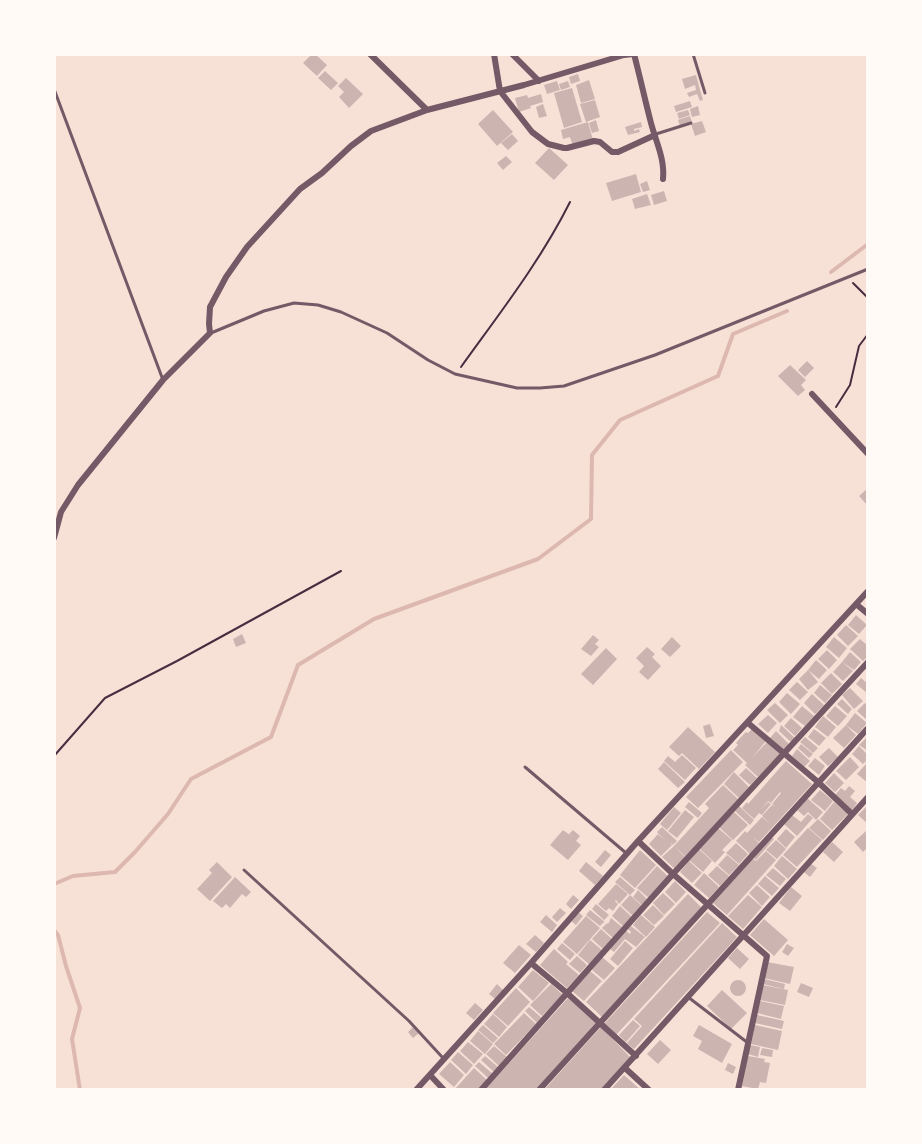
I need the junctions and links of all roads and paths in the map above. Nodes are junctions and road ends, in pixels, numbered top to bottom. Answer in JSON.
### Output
{"nodes":[{"id":1,"x":370,"y":54,"type":"edge"},
{"id":2,"x":494,"y":54,"type":"edge"},
{"id":3,"x":512,"y":54,"type":"edge"},
{"id":4,"x":634,"y":54,"type":"edge"},
{"id":5,"x":693,"y":54,"type":"edge"},
{"id":6,"x":624,"y":55,"type":"edge"},
{"id":7,"x":539,"y":81,"type":"junction"},
{"id":8,"x":54,"y":89,"type":"edge"},
{"id":9,"x":500,"y":91,"type":"junction"},
{"id":10,"x":705,"y":93,"type":"dead end"},
{"id":11,"x":427,"y":110,"type":"junction"},
{"id":12,"x":691,"y":123,"type":"dead end"},
{"id":13,"x":655,"y":135,"type":"junction"},
{"id":14,"x":663,"y":179,"type":"dead end"},
{"id":15,"x":570,"y":202,"type":"dead end"},
{"id":16,"x":868,"y":269,"type":"edge"},
{"id":17,"x":847,"y":278,"type":"junction"},
{"id":18,"x":868,"y":298,"type":"edge"},
{"id":19,"x":210,"y":333,"type":"junction"},
{"id":20,"x":868,"y":334,"type":"edge"},
{"id":21,"x":455,"y":374,"type":"junction"},
{"id":22,"x":163,"y":380,"type":"junction"},
{"id":23,"x":812,"y":394,"type":"dead end"},
{"id":24,"x":831,"y":414,"type":"junction"},
{"id":25,"x":868,"y":454,"type":"edge"},
{"id":26,"x":54,"y":538,"type":"edge"},
{"id":27,"x":341,"y":571,"type":"dead end"},
{"id":28,"x":868,"y":591,"type":"edge"},
{"id":29,"x":856,"y":604,"type":"junction"},
{"id":30,"x":868,"y":614,"type":"edge"},
{"id":31,"x":868,"y":662,"type":"edge"},
{"id":32,"x":748,"y":723,"type":"junction"},
{"id":33,"x":868,"y":728,"type":"edge"},
{"id":34,"x":785,"y":754,"type":"junction"},
{"id":35,"x":54,"y":756,"type":"edge"},
{"id":36,"x":525,"y":767,"type":"dead end"},
{"id":37,"x":818,"y":782,"type":"junction"},
{"id":38,"x":868,"y":797,"type":"edge"},
{"id":39,"x":852,"y":813,"type":"junction"},
{"id":40,"x":638,"y":841,"type":"junction"},
{"id":41,"x":627,"y":854,"type":"junction"},
{"id":42,"x":244,"y":870,"type":"dead end"},
{"id":43,"x":674,"y":874,"type":"junction"},
{"id":44,"x":707,"y":904,"type":"junction"},
{"id":45,"x":742,"y":935,"type":"junction"},
{"id":46,"x":531,"y":963,"type":"junction"},
{"id":47,"x":567,"y":993,"type":"junction"},
{"id":48,"x":688,"y":997,"type":"junction"},
{"id":49,"x":601,"y":1023,"type":"junction"},
{"id":50,"x":748,"y":1043,"type":"junction"},
{"id":51,"x":636,"y":1056,"type":"junction"},
{"id":52,"x":444,"y":1059,"type":"junction"},
{"id":53,"x":625,"y":1068,"type":"junction"},
{"id":54,"x":429,"y":1075,"type":"junction"},
{"id":55,"x":416,"y":1090,"type":"edge"},
{"id":56,"x":444,"y":1090,"type":"edge"},
{"id":57,"x":481,"y":1090,"type":"edge"},
{"id":58,"x":539,"y":1090,"type":"edge"},
{"id":59,"x":604,"y":1090,"type":"edge"},
{"id":60,"x":650,"y":1090,"type":"edge"},
{"id":61,"x":738,"y":1090,"type":"edge"}],
"edges":[{"from":1,"to":11,"type":"street"},
{"from":2,"to":9,"type":"street"},
{"from":3,"to":7,"type":"street"},
{"from":4,"to":6,"type":"street"},
{"from":4,"to":13,"type":"street"},
{"from":5,"to":10,"type":"lane"},
{"from":6,"to":7,"type":"street"},
{"from":7,"to":9,"type":"street"},
{"from":8,"to":22,"type":"lane"},
{"from":9,"to":11,"type":"street"},
{"from":9,"to":13,"type":"street"},
{"from":11,"to":19,"type":"street"},
{"from":12,"to":13,"type":"lane"},
{"from":13,"to":14,"type":"street"},
{"from":15,"to":21,"type":"path"},
{"from":16,"to":17,"type":"lane"},
{"from":17,"to":18,"type":"path"},
{"from":17,"to":21,"type":"lane"},
{"from":19,"to":21,"type":"lane"},
{"from":19,"to":22,"type":"street"},
{"from":20,"to":24,"type":"path"},
{"from":22,"to":26,"type":"street"},
{"from":23,"to":24,"type":"street"},
{"from":24,"to":25,"type":"street"},
{"from":27,"to":35,"type":"path"},
{"from":28,"to":29,"type":"street"},
{"from":29,"to":30,"type":"street"},
{"from":29,"to":32,"type":"street"},
{"from":31,"to":34,"type":"street"},
{"from":32,"to":34,"type":"street"},
{"from":32,"to":40,"type":"street"},
{"from":33,"to":37,"type":"street"},
{"from":34,"to":37,"type":"street"},
{"from":34,"to":43,"type":"street"},
{"from":36,"to":41,"type":"lane"},
{"from":37,"to":39,"type":"street"},
{"from":37,"to":44,"type":"street"},
{"from":38,"to":39,"type":"street"},
{"from":39,"to":45,"type":"street"},
{"from":40,"to":41,"type":"street"},
{"from":40,"to":43,"type":"street"},
{"from":41,"to":46,"type":"street"},
{"from":42,"to":52,"type":"lane"},
{"from":43,"to":44,"type":"street"},
{"from":43,"to":47,"type":"street"},
{"from":44,"to":45,"type":"street"},
{"from":44,"to":49,"type":"street"},
{"from":45,"to":48,"type":"street"},
{"from":45,"to":50,"type":"street"},
{"from":46,"to":47,"type":"street"},
{"from":46,"to":52,"type":"street"},
{"from":47,"to":49,"type":"street"},
{"from":47,"to":57,"type":"street"},
{"from":48,"to":50,"type":"lane"},
{"from":48,"to":51,"type":"street"},
{"from":49,"to":51,"type":"street"},
{"from":49,"to":58,"type":"street"},
{"from":50,"to":61,"type":"street"},
{"from":51,"to":53,"type":"street"},
{"from":52,"to":54,"type":"street"},
{"from":53,"to":59,"type":"street"},
{"from":53,"to":60,"type":"street"},
{"from":54,"to":55,"type":"street"},
{"from":54,"to":56,"type":"street"}]}
